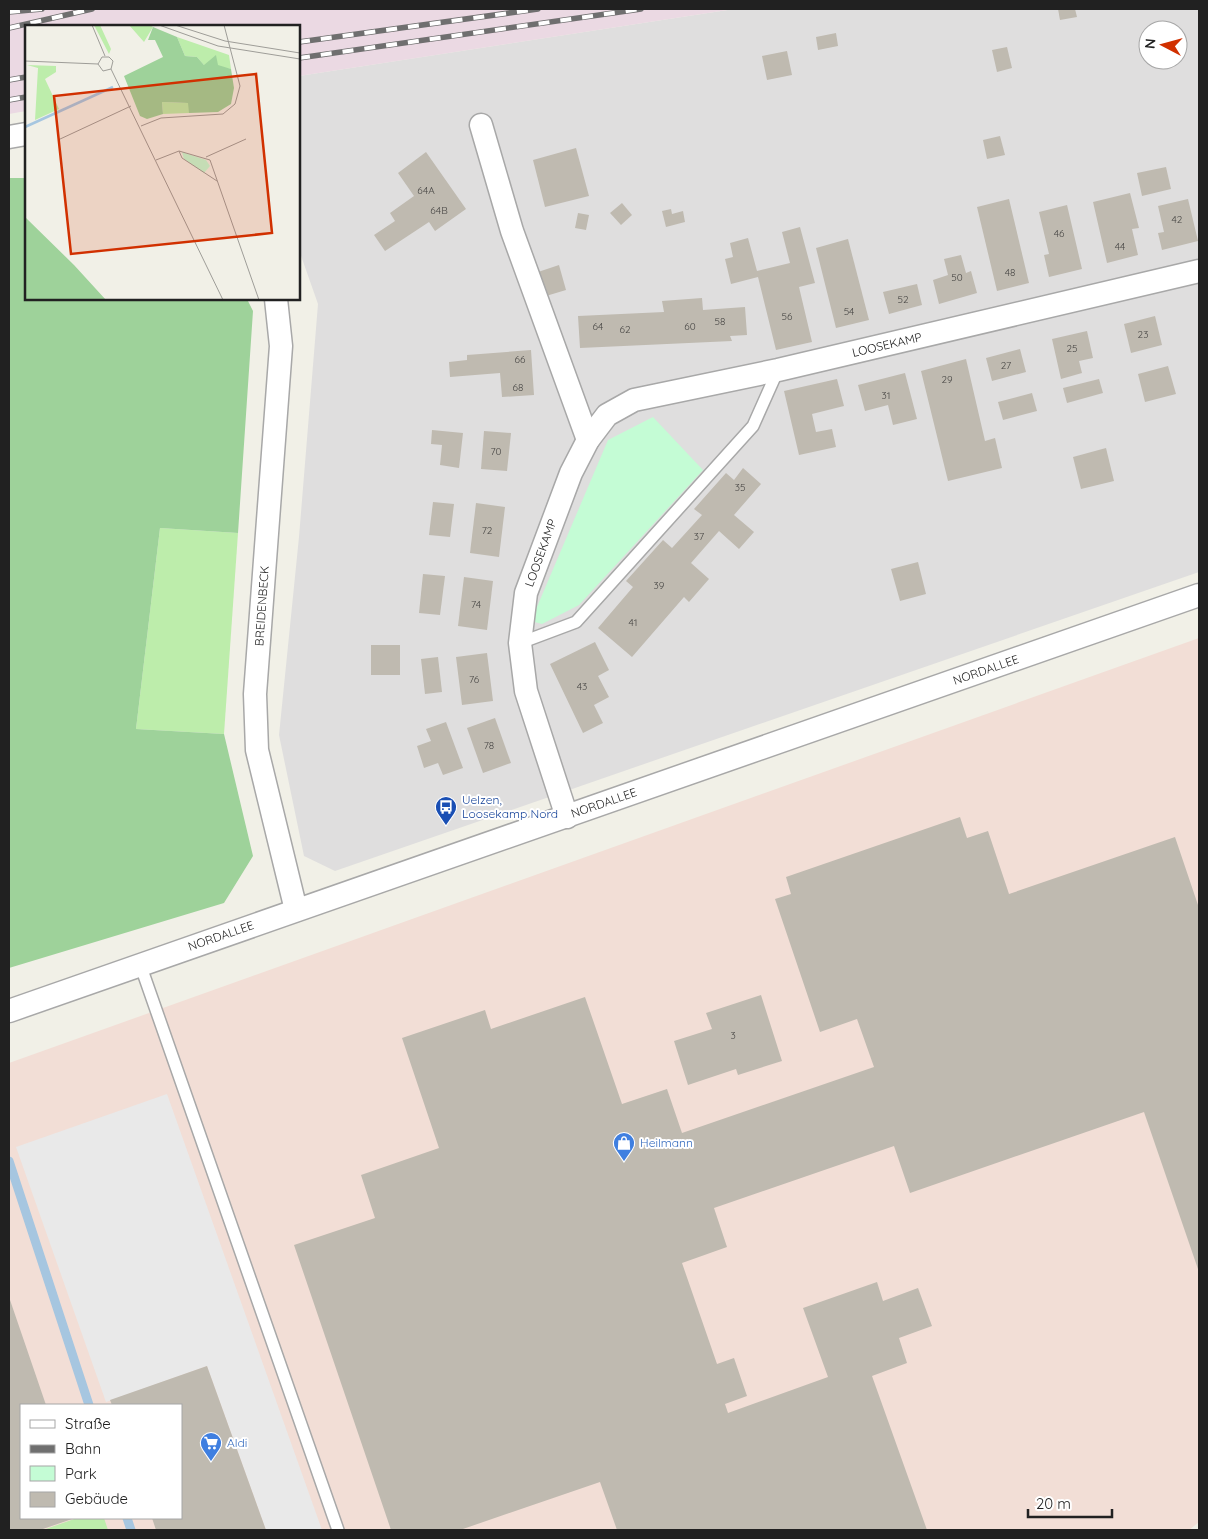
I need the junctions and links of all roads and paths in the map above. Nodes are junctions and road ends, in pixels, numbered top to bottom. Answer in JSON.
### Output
{"nodes":[{"id":1,"x":481,"y":125,"type":"dead end"},
{"id":2,"x":25,"y":134,"type":"edge"},
{"id":3,"x":9,"y":137,"type":"edge"},
{"id":4,"x":1199,"y":271,"type":"edge"},
{"id":5,"x":276,"y":300,"type":"edge"},
{"id":6,"x":778,"y":370,"type":"junction"},
{"id":7,"x":588,"y":440,"type":"junction"},
{"id":8,"x":1199,"y":595,"type":"edge"},
{"id":9,"x":520,"y":643,"type":"junction"},
{"id":10,"x":566,"y":817,"type":"junction"},
{"id":11,"x":296,"y":910,"type":"junction"},
{"id":12,"x":140,"y":964,"type":"junction"},
{"id":13,"x":9,"y":1011,"type":"edge"},
{"id":14,"x":338,"y":1530,"type":"edge"}],
"edges":[{"from":1,"to":7,"type":"street"},
{"from":2,"to":3,"type":"street"},
{"from":4,"to":6,"type":"street","name":"LOOSEKAMP"},
{"from":5,"to":11,"type":"street","name":"BREIDENBECK"},
{"from":6,"to":7,"type":"street","name":"LOOSEKAMP"},
{"from":6,"to":9,"type":"lane"},
{"from":7,"to":9,"type":"street","name":"LOOSEKAMP"},
{"from":8,"to":10,"type":"street","name":"NORDALLEE"},
{"from":9,"to":10,"type":"street","name":"LOOSEKAMP"},
{"from":10,"to":11,"type":"street","name":"NORDALLEE"},
{"from":11,"to":12,"type":"street","name":"NORDALLEE"},
{"from":12,"to":13,"type":"street","name":"NORDALLEE"},
{"from":12,"to":14,"type":"lane"}]}
